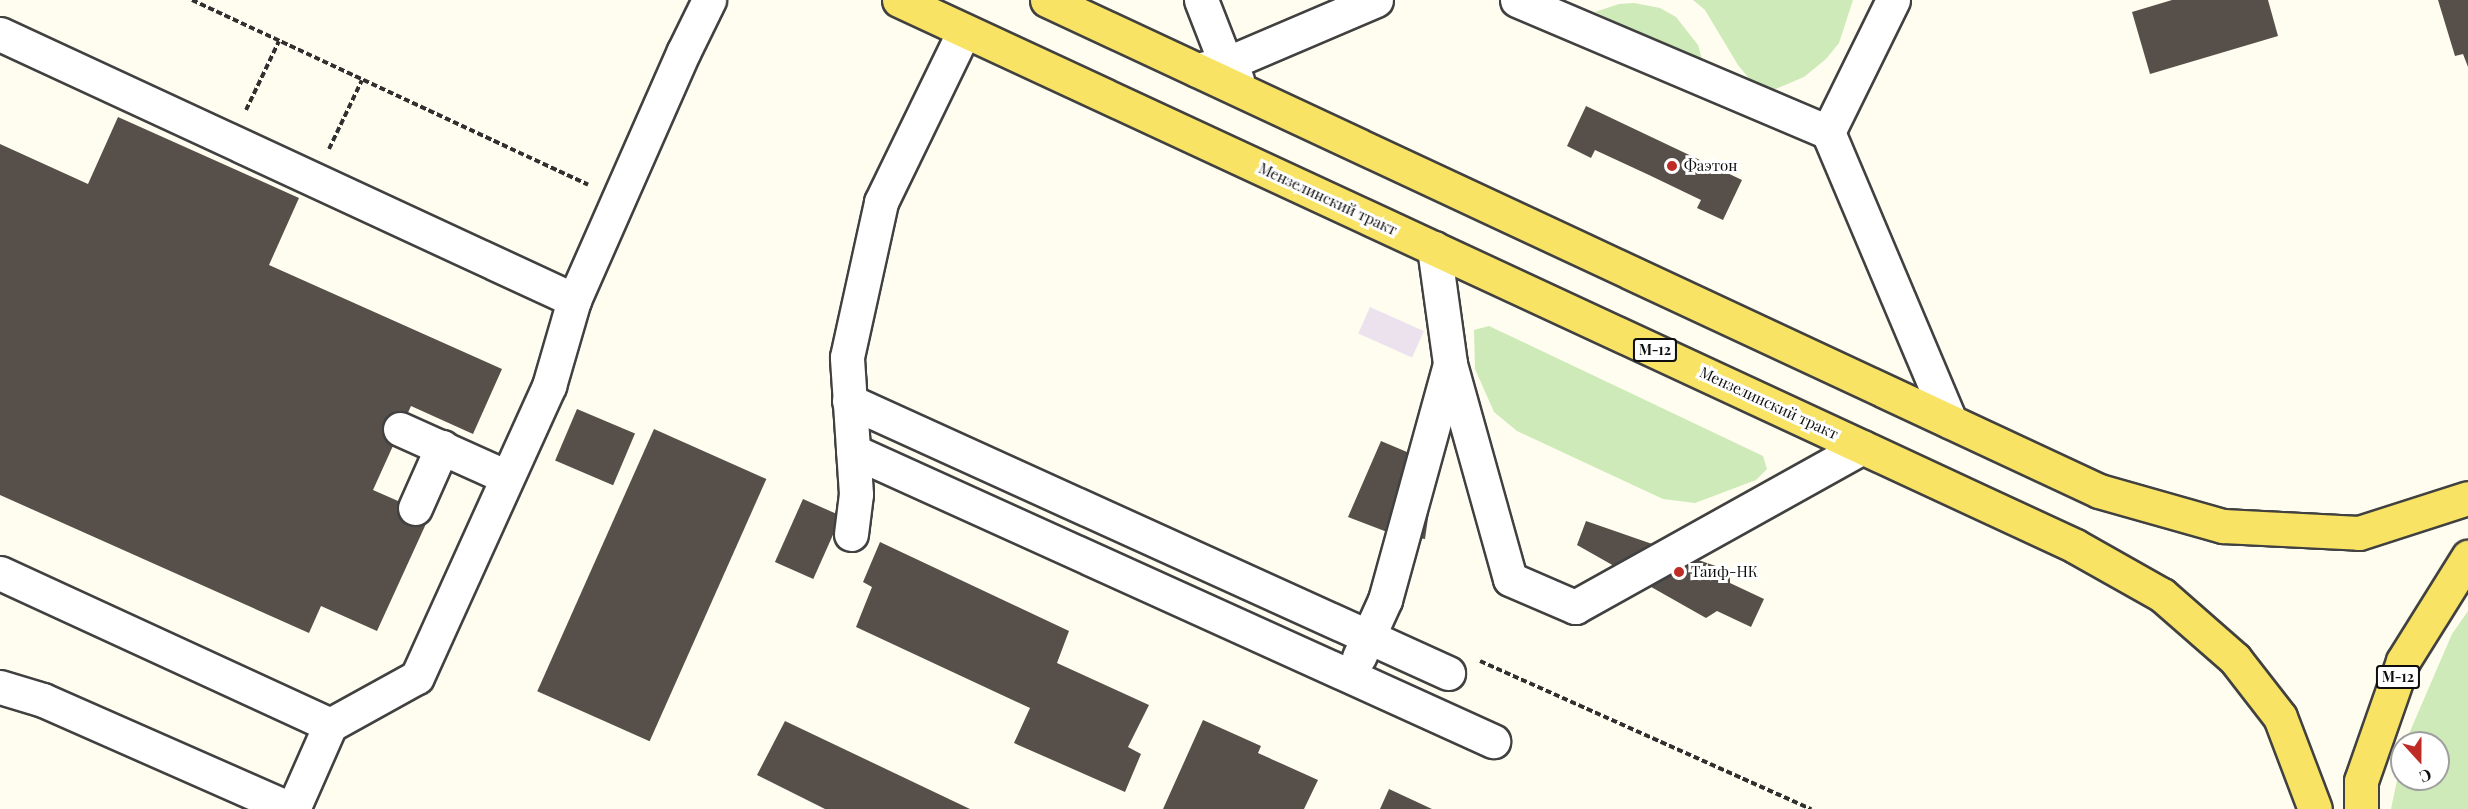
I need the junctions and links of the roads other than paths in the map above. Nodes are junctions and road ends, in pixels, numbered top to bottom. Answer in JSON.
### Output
{"nodes":[{"id":1,"x":709,"y":0,"type":"edge"},
{"id":2,"x":899,"y":0,"type":"edge"},
{"id":3,"x":1047,"y":0,"type":"edge"},
{"id":4,"x":1201,"y":0,"type":"edge"},
{"id":5,"x":1376,"y":0,"type":"edge"},
{"id":6,"x":1517,"y":0,"type":"edge"},
{"id":7,"x":1893,"y":0,"type":"edge"},
{"id":8,"x":964,"y":31,"type":"junction"},
{"id":9,"x":0,"y":34,"type":"edge"},
{"id":10,"x":1211,"y":67,"type":"junction"},
{"id":11,"x":1828,"y":132,"type":"junction"},
{"id":12,"x":1434,"y":248,"type":"junction"},
{"id":13,"x":574,"y":300,"type":"junction"},
{"id":14,"x":1449,"y":364,"type":"junction"},
{"id":15,"x":849,"y":401,"type":"junction"},
{"id":16,"x":1950,"y":421,"type":"junction"},
{"id":17,"x":400,"y":429,"type":"dead end"},
{"id":18,"x":442,"y":447,"type":"junction"},
{"id":19,"x":1863,"y":447,"type":"junction"},
{"id":20,"x":853,"y":451,"type":"junction"},
{"id":21,"x":507,"y":477,"type":"junction"},
{"id":22,"x":2468,"y":498,"type":"edge"},
{"id":23,"x":415,"y":508,"type":"dead end"},
{"id":24,"x":851,"y":534,"type":"dead end"},
{"id":25,"x":2468,"y":557,"type":"edge"},
{"id":26,"x":0,"y":573,"type":"edge"},
{"id":27,"x":1368,"y":637,"type":"junction"},
{"id":28,"x":1461,"y":666,"type":"road end"},
{"id":29,"x":1350,"y":676,"type":"junction"},
{"id":30,"x":0,"y":687,"type":"edge"},
{"id":31,"x":330,"y":725,"type":"junction"},
{"id":32,"x":1493,"y":741,"type":"dead end"},
{"id":33,"x":291,"y":809,"type":"edge"},
{"id":34,"x":2315,"y":809,"type":"edge"},
{"id":35,"x":2361,"y":809,"type":"edge"}],
"edges":[{"from":1,"to":13,"type":"lane"},
{"from":2,"to":8,"type":"main road","name":"Мензелинский тракт","number":"М-12"},
{"from":3,"to":10,"type":"main road"},
{"from":4,"to":10,"type":"lane"},
{"from":5,"to":10,"type":"lane"},
{"from":6,"to":11,"type":"lane"},
{"from":7,"to":11,"type":"lane"},
{"from":8,"to":12,"type":"main road","name":"Мензелинский тракт","number":"М-12"},
{"from":8,"to":15,"type":"lane"},
{"from":9,"to":13,"type":"lane"},
{"from":10,"to":16,"type":"main road"},
{"from":11,"to":16,"type":"lane"},
{"from":12,"to":14,"type":"lane"},
{"from":12,"to":19,"type":"main road","name":"Мензелинский тракт","number":"М-12"},
{"from":13,"to":21,"type":"lane"},
{"from":14,"to":19,"type":"lane"},
{"from":14,"to":27,"type":"lane"},
{"from":15,"to":20,"type":"lane"},
{"from":15,"to":27,"type":"lane"},
{"from":16,"to":22,"type":"main road"},
{"from":17,"to":18,"type":"lane"},
{"from":18,"to":21,"type":"lane"},
{"from":18,"to":23,"type":"lane"},
{"from":19,"to":34,"type":"main road","name":"Мензелинский тракт","number":"М-12"},
{"from":20,"to":24,"type":"lane"},
{"from":20,"to":29,"type":"lane"},
{"from":21,"to":31,"type":"lane"},
{"from":25,"to":35,"type":"main road","number":"М-12"},
{"from":26,"to":31,"type":"lane"},
{"from":27,"to":28,"type":"lane"},
{"from":27,"to":29,"type":"lane"},
{"from":29,"to":32,"type":"lane"},
{"from":30,"to":33,"type":"lane"},
{"from":31,"to":33,"type":"lane"}]}
